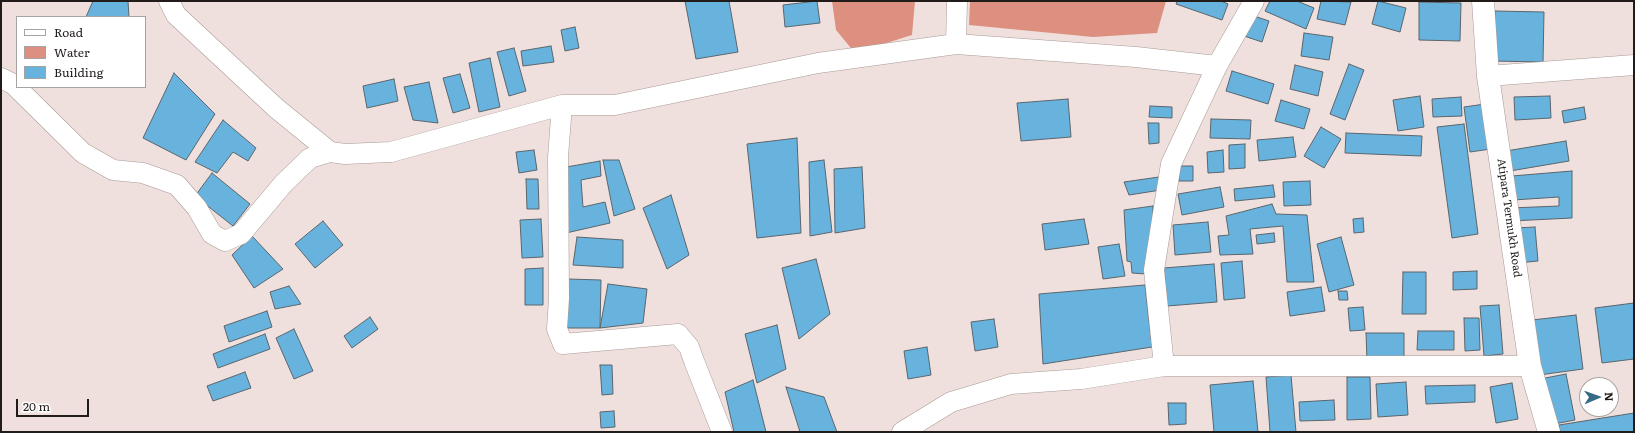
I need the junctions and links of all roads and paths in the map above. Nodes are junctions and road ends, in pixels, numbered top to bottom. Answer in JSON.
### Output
{"nodes":[{"id":1,"x":169,"y":1,"type":"edge"},
{"id":2,"x":957,"y":1,"type":"edge"},
{"id":3,"x":1254,"y":1,"type":"edge"},
{"id":4,"x":1483,"y":1,"type":"edge"},
{"id":5,"x":956,"y":44,"type":"junction"},
{"id":6,"x":1634,"y":65,"type":"edge"},
{"id":7,"x":1217,"y":66,"type":"junction"},
{"id":8,"x":1488,"y":76,"type":"junction"},
{"id":9,"x":1,"y":78,"type":"edge"},
{"id":10,"x":16,"y":87,"type":"edge"},
{"id":11,"x":17,"y":88,"type":"edge"},
{"id":12,"x":562,"y":105,"type":"junction"},
{"id":13,"x":330,"y":152,"type":"junction"},
{"id":14,"x":1164,"y":366,"type":"junction"},
{"id":15,"x":1530,"y":366,"type":"junction"},
{"id":16,"x":722,"y":432,"type":"edge"},
{"id":17,"x":902,"y":432,"type":"edge"},
{"id":18,"x":1549,"y":432,"type":"edge"}],
"edges":[{"from":1,"to":13,"type":"street"},
{"from":2,"to":5,"type":"street"},
{"from":3,"to":7,"type":"street"},
{"from":4,"to":8,"type":"main road","name":"Atipara Termukh Road"},
{"from":5,"to":7,"type":"street"},
{"from":5,"to":12,"type":"street"},
{"from":6,"to":8,"type":"street"},
{"from":7,"to":14,"type":"street"},
{"from":8,"to":15,"type":"main road","name":"Atipara Termukh Road"},
{"from":9,"to":10,"type":"street"},
{"from":11,"to":13,"type":"street"},
{"from":12,"to":13,"type":"street"},
{"from":12,"to":16,"type":"street"},
{"from":14,"to":15,"type":"street"},
{"from":14,"to":17,"type":"street"},
{"from":15,"to":18,"type":"main road","name":"Atipara Termukh Road"}]}
